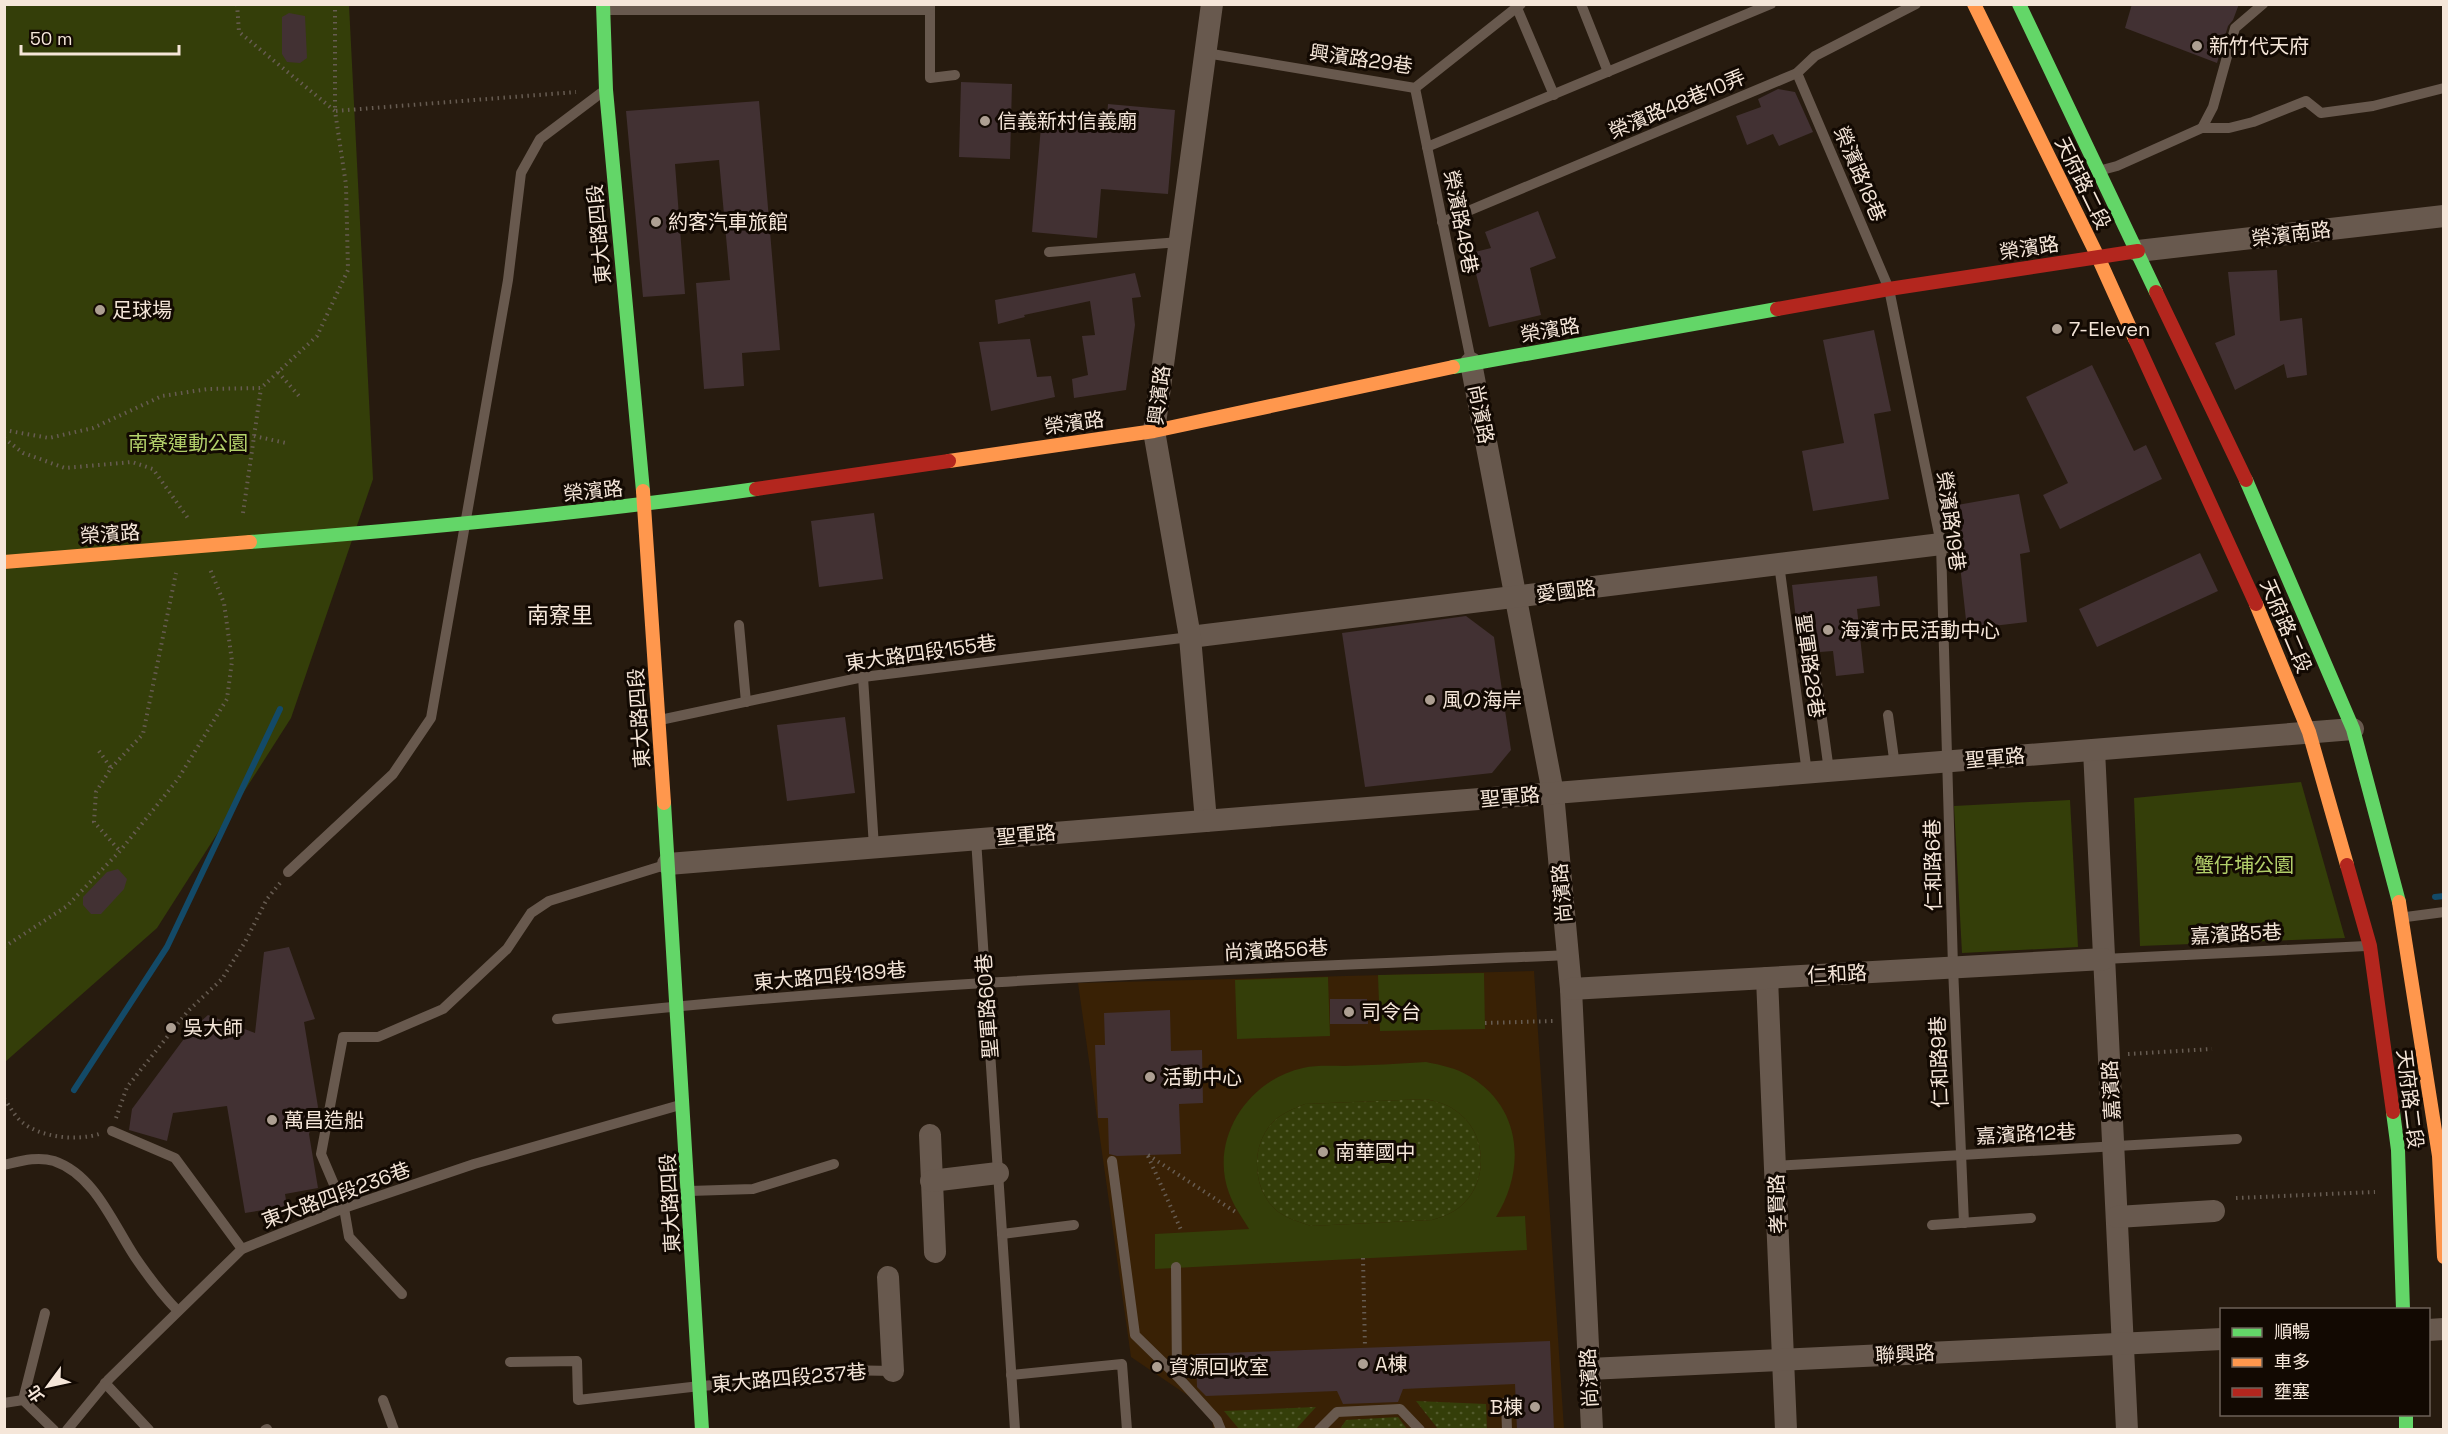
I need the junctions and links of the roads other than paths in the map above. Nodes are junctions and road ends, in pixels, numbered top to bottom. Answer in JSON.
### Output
{"nodes":[{"id":1,"x":1212,"y":4,"type":"edge"},
{"id":2,"x":1581,"y":4,"type":"edge"},
{"id":3,"x":1771,"y":4,"type":"edge"},
{"id":4,"x":1916,"y":4,"type":"edge"},
{"id":5,"x":1974,"y":4,"type":"edge"},
{"id":6,"x":2263,"y":4,"type":"edge"},
{"id":7,"x":1519,"y":6,"type":"edge"},
{"id":8,"x":603,"y":7,"type":"edge"},
{"id":9,"x":930,"y":7,"type":"edge"},
{"id":10,"x":2025,"y":7,"type":"edge"},
{"id":11,"x":784,"y":8,"type":"edge"},
{"id":12,"x":1206,"y":53,"type":"junction"},
{"id":13,"x":1608,"y":72,"type":"junction"},
{"id":14,"x":1797,"y":73,"type":"junction"},
{"id":15,"x":955,"y":75,"type":"dead end"},
{"id":16,"x":1415,"y":88,"type":"junction"},
{"id":17,"x":2444,"y":88,"type":"edge"},
{"id":18,"x":606,"y":90,"type":"junction"},
{"id":19,"x":1554,"y":95,"type":"junction"},
{"id":20,"x":2202,"y":128,"type":"junction"},
{"id":21,"x":1427,"y":147,"type":"junction"},
{"id":22,"x":2099,"y":171,"type":"junction"},
{"id":23,"x":2444,"y":216,"type":"edge"},
{"id":24,"x":1442,"y":222,"type":"junction"},
{"id":25,"x":1180,"y":242,"type":"junction"},
{"id":26,"x":2138,"y":251,"type":"junction"},
{"id":27,"x":1049,"y":252,"type":"dead end"},
{"id":28,"x":2098,"y":257,"type":"junction"},
{"id":29,"x":1889,"y":289,"type":"junction"},
{"id":30,"x":1471,"y":363,"type":"junction"},
{"id":31,"x":1154,"y":431,"type":"junction"},
{"id":32,"x":644,"y":505,"type":"junction"},
{"id":33,"x":464,"y":525,"type":"junction"},
{"id":34,"x":1941,"y":544,"type":"junction"},
{"id":35,"x":4,"y":562,"type":"edge"},
{"id":36,"x":1779,"y":564,"type":"junction"},
{"id":37,"x":1517,"y":597,"type":"junction"},
{"id":38,"x":739,"y":625,"type":"dead end"},
{"id":39,"x":1190,"y":637,"type":"junction"},
{"id":40,"x":1813,"y":653,"type":"dead end"},
{"id":41,"x":864,"y":677,"type":"junction"},
{"id":42,"x":746,"y":702,"type":"junction"},
{"id":43,"x":1888,"y":715,"type":"dead end"},
{"id":44,"x":659,"y":720,"type":"junction"},
{"id":45,"x":2353,"y":729,"type":"junction"},
{"id":46,"x":2309,"y":732,"type":"junction"},
{"id":47,"x":2094,"y":750,"type":"junction"},
{"id":48,"x":1948,"y":761,"type":"junction"},
{"id":49,"x":1895,"y":766,"type":"junction"},
{"id":50,"x":1818,"y":772,"type":"junction"},
{"id":51,"x":1553,"y":793,"type":"junction"},
{"id":52,"x":1206,"y":821,"type":"junction"},
{"id":53,"x":976,"y":839,"type":"junction"},
{"id":54,"x":874,"y":847,"type":"junction"},
{"id":55,"x":668,"y":864,"type":"junction"},
{"id":56,"x":288,"y":872,"type":"road end"},
{"id":57,"x":2444,"y":912,"type":"edge"},
{"id":58,"x":2403,"y":917,"type":"junction"},
{"id":59,"x":2370,"y":946,"type":"junction"},
{"id":60,"x":1568,"y":954,"type":"junction"},
{"id":61,"x":2104,"y":959,"type":"junction"},
{"id":62,"x":1953,"y":967,"type":"junction"},
{"id":63,"x":1767,"y":978,"type":"junction"},
{"id":64,"x":985,"y":981,"type":"junction"},
{"id":65,"x":1571,"y":989,"type":"junction"},
{"id":66,"x":677,"y":1006,"type":"junction"},
{"id":67,"x":558,"y":1019,"type":"dead end"},
{"id":68,"x":683,"y":1104,"type":"junction"},
{"id":69,"x":112,"y":1131,"type":"road end"},
{"id":70,"x":930,"y":1135,"type":"dead end"},
{"id":71,"x":2236,"y":1139,"type":"dead end"},
{"id":72,"x":2114,"y":1148,"type":"junction"},
{"id":73,"x":1960,"y":1156,"type":"junction"},
{"id":74,"x":1112,"y":1161,"type":"dead end"},
{"id":75,"x":834,"y":1164,"type":"dead end"},
{"id":76,"x":4,"y":1165,"type":"edge"},
{"id":77,"x":1775,"y":1166,"type":"junction"},
{"id":78,"x":998,"y":1173,"type":"junction"},
{"id":79,"x":932,"y":1181,"type":"junction"},
{"id":80,"x":688,"y":1191,"type":"junction"},
{"id":81,"x":344,"y":1208,"type":"junction"},
{"id":82,"x":2214,"y":1211,"type":"dead end"},
{"id":83,"x":2117,"y":1217,"type":"junction"},
{"id":84,"x":2031,"y":1218,"type":"dead end"},
{"id":85,"x":1964,"y":1223,"type":"junction"},
{"id":86,"x":1074,"y":1225,"type":"dead end"},
{"id":87,"x":1932,"y":1225,"type":"dead end"},
{"id":88,"x":1002,"y":1234,"type":"junction"},
{"id":89,"x":242,"y":1249,"type":"junction"},
{"id":90,"x":935,"y":1252,"type":"dead end"},
{"id":91,"x":2444,"y":1257,"type":"edge"},
{"id":92,"x":1176,"y":1267,"type":"dead end"},
{"id":93,"x":888,"y":1277,"type":"dead end"},
{"id":94,"x":402,"y":1294,"type":"dead end"},
{"id":95,"x":2403,"y":1308,"type":"edge"},
{"id":96,"x":178,"y":1311,"type":"junction"},
{"id":97,"x":45,"y":1313,"type":"dead end"},
{"id":98,"x":2220,"y":1339,"type":"edge"},
{"id":99,"x":2123,"y":1344,"type":"junction"},
{"id":100,"x":1783,"y":1360,"type":"junction"},
{"id":101,"x":510,"y":1362,"type":"dead end"},
{"id":102,"x":1589,"y":1369,"type":"junction"},
{"id":103,"x":893,"y":1371,"type":"joint"},
{"id":104,"x":1011,"y":1375,"type":"junction"},
{"id":105,"x":1177,"y":1376,"type":"junction"},
{"id":106,"x":105,"y":1383,"type":"junction"},
{"id":107,"x":700,"y":1386,"type":"junction"},
{"id":108,"x":23,"y":1400,"type":"junction"},
{"id":109,"x":383,"y":1400,"type":"dead end"},
{"id":110,"x":1506,"y":1402,"type":"dead end"},
{"id":111,"x":4,"y":1403,"type":"edge"},
{"id":112,"x":54,"y":1430,"type":"edge"},
{"id":113,"x":67,"y":1430,"type":"edge"},
{"id":114,"x":149,"y":1430,"type":"edge"},
{"id":115,"x":394,"y":1430,"type":"edge"},
{"id":116,"x":702,"y":1430,"type":"edge"},
{"id":117,"x":1015,"y":1430,"type":"edge"},
{"id":118,"x":1127,"y":1430,"type":"edge"},
{"id":119,"x":1221,"y":1430,"type":"edge"},
{"id":120,"x":1319,"y":1430,"type":"edge"},
{"id":121,"x":1420,"y":1430,"type":"edge"},
{"id":122,"x":1508,"y":1430,"type":"edge"},
{"id":123,"x":1592,"y":1430,"type":"edge"},
{"id":124,"x":1786,"y":1430,"type":"edge"},
{"id":125,"x":2127,"y":1430,"type":"edge"}],
"edges":[{"from":1,"to":12,"type":"street","name":"興濱路"},
{"from":2,"to":13,"type":"lane"},
{"from":3,"to":13,"type":"lane"},
{"from":4,"to":14,"type":"lane","name":"榮濱路48巷10弄"},
{"from":5,"to":28,"type":"street","name":"天府路二段"},
{"from":6,"to":20,"type":"lane"},
{"from":7,"to":16,"type":"lane","name":"興濱路29巷"},
{"from":7,"to":19,"type":"lane"},
{"from":8,"to":11,"type":"lane"},
{"from":8,"to":18,"type":"street","name":"東大路四段"},
{"from":9,"to":11,"type":"lane"},
{"from":9,"to":15,"type":"lane"},
{"from":10,"to":22,"type":"street","name":"天府路二段"},
{"from":12,"to":16,"type":"lane","name":"興濱路29巷"},
{"from":12,"to":25,"type":"street","name":"興濱路"},
{"from":13,"to":19,"type":"lane"},
{"from":14,"to":24,"type":"lane","name":"榮濱路48巷10弄"},
{"from":14,"to":29,"type":"lane","name":"榮濱路18巷"},
{"from":16,"to":21,"type":"lane","name":"榮濱路48巷"},
{"from":17,"to":20,"type":"lane"},
{"from":18,"to":32,"type":"street","name":"東大路四段"},
{"from":18,"to":33,"type":"lane"},
{"from":19,"to":21,"type":"lane"},
{"from":20,"to":22,"type":"lane"},
{"from":21,"to":24,"type":"lane","name":"榮濱路48巷"},
{"from":22,"to":26,"type":"street","name":"天府路二段"},
{"from":23,"to":26,"type":"street","name":"榮濱南路"},
{"from":24,"to":30,"type":"lane","name":"榮濱路48巷"},
{"from":25,"to":27,"type":"lane"},
{"from":25,"to":31,"type":"street","name":"興濱路"},
{"from":26,"to":28,"type":"street","name":"榮濱路"},
{"from":26,"to":45,"type":"street","name":"天府路二段"},
{"from":28,"to":29,"type":"street","name":"榮濱路"},
{"from":28,"to":46,"type":"street","name":"天府路二段"},
{"from":29,"to":30,"type":"street","name":"榮濱路"},
{"from":29,"to":34,"type":"lane","name":"榮濱路19巷"},
{"from":30,"to":31,"type":"street","name":"榮濱路"},
{"from":30,"to":37,"type":"street","name":"尚濱路"},
{"from":31,"to":32,"type":"street","name":"榮濱路"},
{"from":31,"to":39,"type":"street","name":"興濱路"},
{"from":32,"to":33,"type":"street","name":"榮濱路"},
{"from":32,"to":44,"type":"street","name":"東大路四段"},
{"from":33,"to":35,"type":"street","name":"榮濱路"},
{"from":33,"to":56,"type":"lane"},
{"from":34,"to":36,"type":"street","name":"愛國路"},
{"from":34,"to":48,"type":"lane","name":"榮濱路19巷"},
{"from":36,"to":37,"type":"street","name":"愛國路"},
{"from":36,"to":50,"type":"lane","name":"聖軍路28巷"},
{"from":37,"to":39,"type":"street","name":"愛國路"},
{"from":37,"to":51,"type":"street","name":"尚濱路"},
{"from":38,"to":42,"type":"lane"},
{"from":39,"to":41,"type":"lane","name":"東大路四段155巷"},
{"from":39,"to":52,"type":"street","name":"興濱路"},
{"from":40,"to":50,"type":"lane"},
{"from":41,"to":42,"type":"lane","name":"東大路四段155巷"},
{"from":41,"to":54,"type":"lane"},
{"from":42,"to":44,"type":"lane","name":"東大路四段155巷"},
{"from":43,"to":49,"type":"lane"},
{"from":44,"to":55,"type":"street","name":"東大路四段"},
{"from":45,"to":46,"type":"street","name":"聖軍路"},
{"from":45,"to":58,"type":"street","name":"天府路二段"},
{"from":46,"to":47,"type":"street","name":"聖軍路"},
{"from":46,"to":59,"type":"street","name":"天府路二段"},
{"from":47,"to":48,"type":"street","name":"聖軍路"},
{"from":47,"to":61,"type":"street","name":"嘉濱路"},
{"from":48,"to":49,"type":"street","name":"聖軍路"},
{"from":48,"to":62,"type":"lane","name":"仁和路6巷"},
{"from":49,"to":50,"type":"street","name":"聖軍路"},
{"from":50,"to":51,"type":"street","name":"聖軍路"},
{"from":51,"to":52,"type":"street","name":"聖軍路"},
{"from":51,"to":60,"type":"street","name":"尚濱路"},
{"from":52,"to":53,"type":"street","name":"聖軍路"},
{"from":53,"to":54,"type":"street","name":"聖軍路"},
{"from":53,"to":64,"type":"lane","name":"聖軍路60巷"},
{"from":54,"to":55,"type":"street","name":"聖軍路"},
{"from":55,"to":66,"type":"street","name":"東大路四段"},
{"from":55,"to":81,"type":"lane"},
{"from":57,"to":58,"type":"lane"},
{"from":58,"to":91,"type":"street","name":"天府路二段"},
{"from":59,"to":61,"type":"lane","name":"嘉濱路5巷"},
{"from":59,"to":95,"type":"street","name":"天府路二段"},
{"from":60,"to":64,"type":"lane","name":"尚濱路56巷"},
{"from":60,"to":65,"type":"street","name":"尚濱路"},
{"from":61,"to":62,"type":"street","name":"仁和路"},
{"from":61,"to":72,"type":"street","name":"嘉濱路"},
{"from":62,"to":63,"type":"street","name":"仁和路"},
{"from":62,"to":73,"type":"lane","name":"仁和路9巷"},
{"from":63,"to":65,"type":"street","name":"仁和路"},
{"from":63,"to":77,"type":"street","name":"孝賢路"},
{"from":64,"to":66,"type":"lane","name":"東大路四段189巷"},
{"from":64,"to":78,"type":"lane","name":"聖軍路60巷"},
{"from":65,"to":102,"type":"street","name":"尚濱路"},
{"from":66,"to":67,"type":"lane","name":"東大路四段189巷"},
{"from":66,"to":68,"type":"street","name":"東大路四段"},
{"from":68,"to":80,"type":"street","name":"東大路四段"},
{"from":68,"to":81,"type":"lane","name":"東大路四段236巷"},
{"from":69,"to":89,"type":"lane"},
{"from":70,"to":79,"type":"street"},
{"from":71,"to":72,"type":"lane","name":"嘉濱路12巷"},
{"from":72,"to":73,"type":"lane","name":"嘉濱路12巷"},
{"from":72,"to":83,"type":"street","name":"嘉濱路"},
{"from":73,"to":77,"type":"lane","name":"嘉濱路12巷"},
{"from":73,"to":85,"type":"lane","name":"嘉濱路12巷"},
{"from":74,"to":105,"type":"lane"},
{"from":75,"to":80,"type":"lane"},
{"from":76,"to":96,"type":"lane"},
{"from":77,"to":100,"type":"street","name":"孝賢路"},
{"from":78,"to":79,"type":"street"},
{"from":78,"to":88,"type":"lane","name":"聖軍路60巷"},
{"from":79,"to":90,"type":"street"},
{"from":80,"to":107,"type":"street","name":"東大路四段"},
{"from":81,"to":89,"type":"lane","name":"東大路四段236巷"},
{"from":81,"to":94,"type":"lane"},
{"from":82,"to":83,"type":"street"},
{"from":83,"to":99,"type":"street","name":"嘉濱路"},
{"from":84,"to":85,"type":"lane"},
{"from":85,"to":87,"type":"lane"},
{"from":86,"to":88,"type":"lane"},
{"from":88,"to":104,"type":"lane","name":"聖軍路60巷"},
{"from":89,"to":96,"type":"lane","name":"東大路四段236巷"},
{"from":92,"to":105,"type":"lane"},
{"from":93,"to":103,"type":"street","name":"東大路四段237巷"},
{"from":96,"to":106,"type":"lane","name":"東大路四段236巷"},
{"from":97,"to":108,"type":"lane"},
{"from":98,"to":99,"type":"street","name":"聯興路"},
{"from":99,"to":100,"type":"street","name":"聯興路"},
{"from":99,"to":125,"type":"street","name":"嘉濱路"},
{"from":100,"to":102,"type":"street","name":"聯興路"},
{"from":100,"to":124,"type":"street","name":"孝賢路"},
{"from":101,"to":107,"type":"lane","name":"東大路四段237巷"},
{"from":102,"to":123,"type":"street","name":"尚濱路"},
{"from":103,"to":107,"type":"lane","name":"東大路四段237巷"},
{"from":104,"to":117,"type":"lane","name":"聖軍路60巷"},
{"from":104,"to":118,"type":"lane"},
{"from":105,"to":119,"type":"lane"},
{"from":106,"to":113,"type":"lane","name":"東大路四段236巷"},
{"from":106,"to":114,"type":"lane"},
{"from":107,"to":116,"type":"street","name":"東大路四段"},
{"from":108,"to":111,"type":"lane"},
{"from":108,"to":112,"type":"lane"},
{"from":109,"to":115,"type":"lane"},
{"from":110,"to":122,"type":"lane"},
{"from":120,"to":121,"type":"lane"}]}
